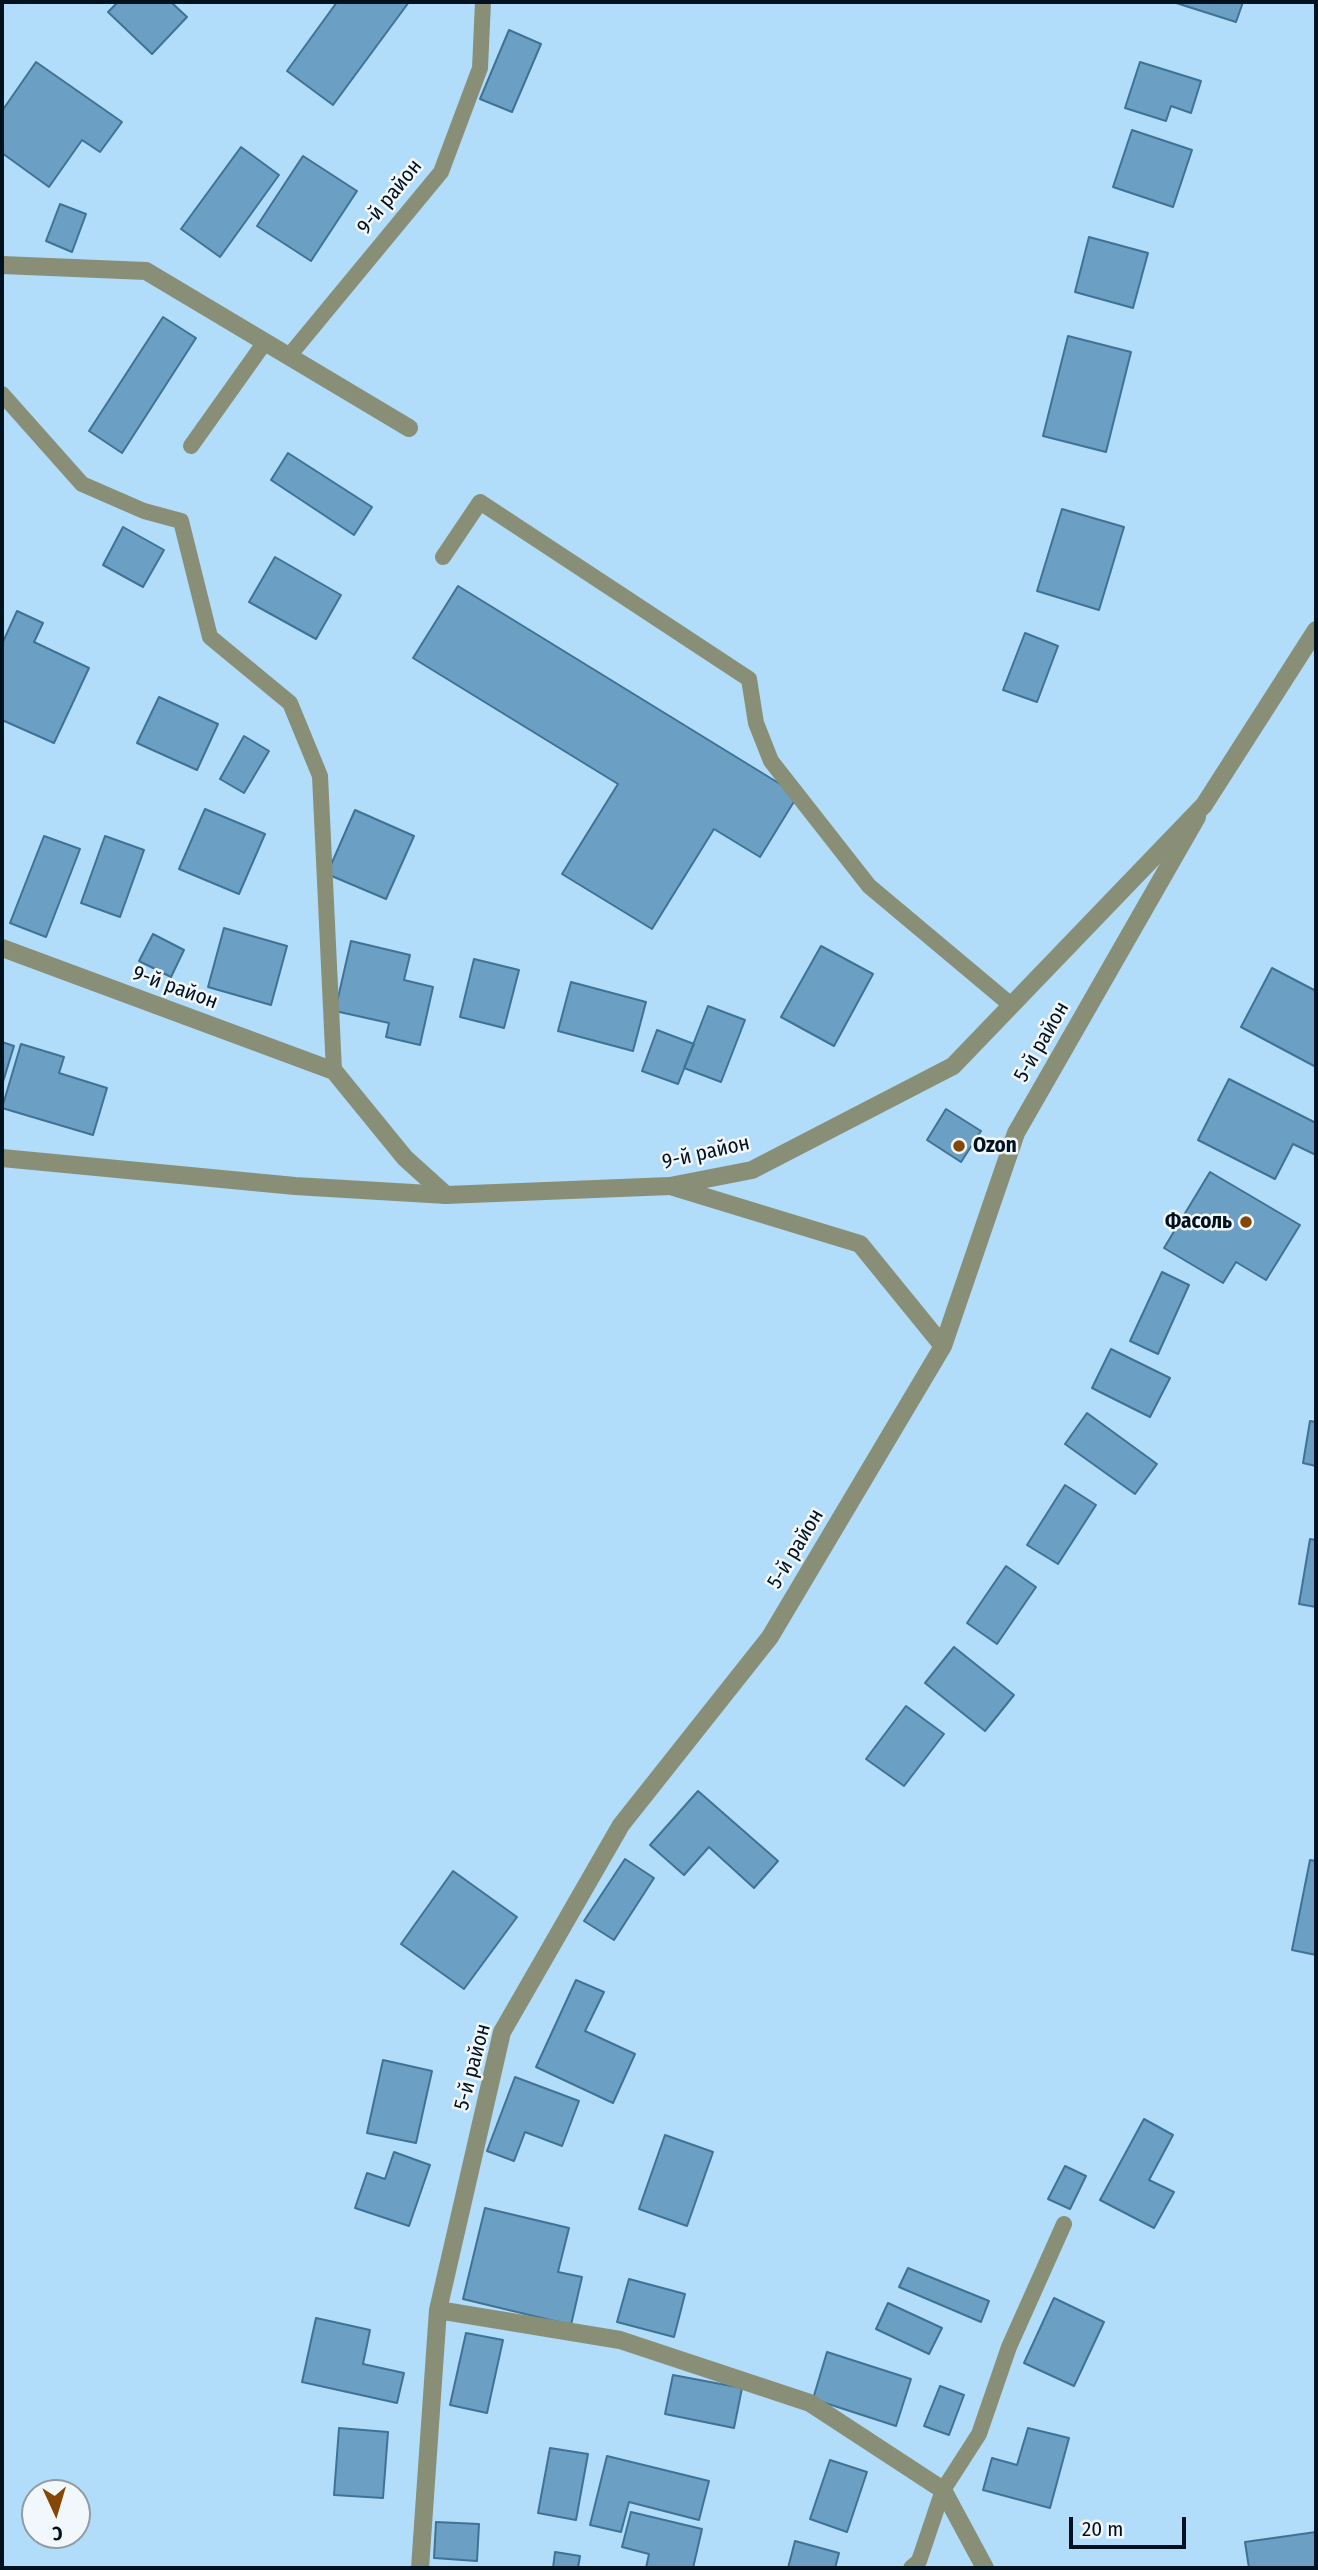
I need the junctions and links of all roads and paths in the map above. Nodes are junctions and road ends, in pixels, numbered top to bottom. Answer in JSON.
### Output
{"nodes":[{"id":1,"x":483,"y":2,"type":"edge"},
{"id":2,"x":2,"y":265,"type":"edge"},
{"id":3,"x":265,"y":342,"type":"junction"},
{"id":4,"x":289,"y":356,"type":"junction"},
{"id":5,"x":2,"y":394,"type":"edge"},
{"id":6,"x":409,"y":428,"type":"dead end"},
{"id":7,"x":191,"y":446,"type":"dead end"},
{"id":8,"x":443,"y":557,"type":"dead end"},
{"id":9,"x":1316,"y":630,"type":"edge"},
{"id":10,"x":1204,"y":805,"type":"junction"},
{"id":11,"x":2,"y":948,"type":"edge"},
{"id":12,"x":1011,"y":1005,"type":"junction"},
{"id":13,"x":334,"y":1071,"type":"junction"},
{"id":14,"x":2,"y":1158,"type":"edge"},
{"id":15,"x":670,"y":1186,"type":"junction"},
{"id":16,"x":446,"y":1195,"type":"junction"},
{"id":17,"x":943,"y":1346,"type":"junction"},
{"id":18,"x":1064,"y":2224,"type":"dead end"},
{"id":19,"x":438,"y":2310,"type":"junction"},
{"id":20,"x":943,"y":2490,"type":"junction"},
{"id":21,"x":420,"y":2568,"type":"edge"},
{"id":22,"x":911,"y":2568,"type":"edge"},
{"id":23,"x":985,"y":2568,"type":"edge"}],
"edges":[{"from":1,"to":4,"type":"lane","name":"9-й район"},
{"from":2,"to":3,"type":"street"},
{"from":3,"to":4,"type":"street"},
{"from":3,"to":7,"type":"lane"},
{"from":4,"to":6,"type":"street"},
{"from":5,"to":13,"type":"lane"},
{"from":8,"to":12,"type":"lane"},
{"from":9,"to":10,"type":"street","name":"5-й район"},
{"from":10,"to":12,"type":"street","name":"5-й район"},
{"from":10,"to":17,"type":"street","name":"5-й район"},
{"from":11,"to":13,"type":"street","name":"9-й район"},
{"from":12,"to":15,"type":"street","name":"9-й район"},
{"from":13,"to":16,"type":"street"},
{"from":14,"to":16,"type":"street","name":"9-й район"},
{"from":15,"to":16,"type":"street","name":"9-й район"},
{"from":15,"to":17,"type":"street"},
{"from":17,"to":19,"type":"street","name":"5-й район"},
{"from":18,"to":20,"type":"lane"},
{"from":19,"to":20,"type":"street"},
{"from":19,"to":21,"type":"street","name":"5-й район"},
{"from":20,"to":22,"type":"lane"},
{"from":20,"to":23,"type":"street"}]}
